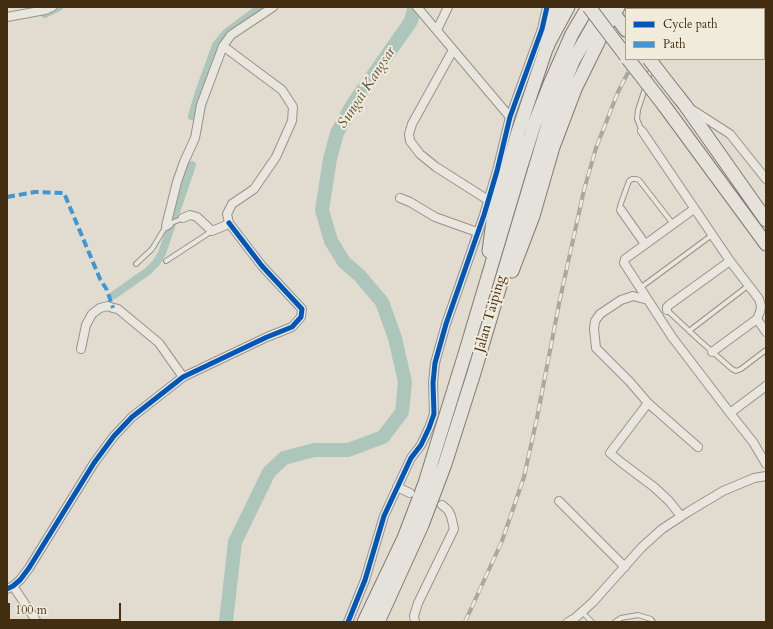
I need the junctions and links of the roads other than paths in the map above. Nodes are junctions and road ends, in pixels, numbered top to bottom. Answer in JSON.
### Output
{"nodes":[{"id":1,"x":52,"y":7,"type":"edge"},
{"id":2,"x":273,"y":7,"type":"edge"},
{"id":3,"x":417,"y":7,"type":"edge"},
{"id":4,"x":448,"y":7,"type":"edge"},
{"id":5,"x":547,"y":7,"type":"edge"},
{"id":6,"x":554,"y":7,"type":"edge"},
{"id":7,"x":568,"y":7,"type":"edge"},
{"id":8,"x":588,"y":7,"type":"edge"},
{"id":9,"x":611,"y":9,"type":"edge"},
{"id":10,"x":7,"y":17,"type":"edge"},
{"id":11,"x":435,"y":28,"type":"junction"},
{"id":12,"x":605,"y":28,"type":"junction"},
{"id":13,"x":625,"y":29,"type":"edge"},
{"id":14,"x":223,"y":46,"type":"junction"},
{"id":15,"x":547,"y":46,"type":"junction"},
{"id":16,"x":453,"y":50,"type":"junction"},
{"id":17,"x":625,"y":55,"type":"edge"},
{"id":18,"x":629,"y":60,"type":"edge"},
{"id":19,"x":650,"y":60,"type":"edge"},
{"id":20,"x":655,"y":60,"type":"edge"},
{"id":21,"x":681,"y":100,"type":"junction"},
{"id":22,"x":510,"y":117,"type":"junction"},
{"id":23,"x":642,"y":131,"type":"joint"},
{"id":24,"x":766,"y":178,"type":"edge"},
{"id":25,"x":400,"y":198,"type":"dead end"},
{"id":26,"x":488,"y":200,"type":"junction"},
{"id":27,"x":694,"y":209,"type":"junction"},
{"id":28,"x":621,"y":210,"type":"joint"},
{"id":29,"x":183,"y":218,"type":"joint"},
{"id":30,"x":766,"y":220,"type":"edge"},
{"id":31,"x":229,"y":223,"type":"junction"},
{"id":32,"x":674,"y":224,"type":"junction"},
{"id":33,"x":167,"y":225,"type":"junction"},
{"id":34,"x":212,"y":231,"type":"junction"},
{"id":35,"x":477,"y":232,"type":"junction"},
{"id":36,"x":713,"y":235,"type":"junction"},
{"id":37,"x":645,"y":244,"type":"junction"},
{"id":38,"x":766,"y":244,"type":"edge"},
{"id":39,"x":166,"y":261,"type":"dead end"},
{"id":40,"x":730,"y":261,"type":"junction"},
{"id":41,"x":136,"y":264,"type":"dead end"},
{"id":42,"x":487,"y":279,"type":"junction"},
{"id":43,"x":749,"y":285,"type":"junction"},
{"id":44,"x":640,"y":288,"type":"junction"},
{"id":45,"x":648,"y":300,"type":"junction"},
{"id":46,"x":494,"y":305,"type":"junction"},
{"id":47,"x":667,"y":310,"type":"joint"},
{"id":48,"x":757,"y":319,"type":"junction"},
{"id":49,"x":689,"y":331,"type":"junction"},
{"id":50,"x":766,"y":332,"type":"edge"},
{"id":51,"x":81,"y":349,"type":"dead end"},
{"id":52,"x":766,"y":350,"type":"edge"},
{"id":53,"x":712,"y":352,"type":"junction"},
{"id":54,"x":183,"y":377,"type":"junction"},
{"id":55,"x":766,"y":386,"type":"edge"},
{"id":56,"x":648,"y":403,"type":"junction"},
{"id":57,"x":730,"y":413,"type":"junction"},
{"id":58,"x":698,"y":447,"type":"dead end"},
{"id":59,"x":766,"y":464,"type":"edge"},
{"id":60,"x":766,"y":476,"type":"edge"},
{"id":61,"x":398,"y":487,"type":"junction"},
{"id":62,"x":410,"y":494,"type":"dead end"},
{"id":63,"x":559,"y":501,"type":"dead end"},
{"id":64,"x":442,"y":505,"type":"dead end"},
{"id":65,"x":681,"y":516,"type":"junction"},
{"id":66,"x":624,"y":567,"type":"junction"},
{"id":67,"x":10,"y":587,"type":"edge"},
{"id":68,"x":582,"y":612,"type":"junction"},
{"id":69,"x":36,"y":622,"type":"edge"},
{"id":70,"x":348,"y":622,"type":"edge"},
{"id":71,"x":364,"y":622,"type":"edge"},
{"id":72,"x":378,"y":622,"type":"edge"},
{"id":73,"x":415,"y":622,"type":"edge"},
{"id":74,"x":568,"y":622,"type":"edge"},
{"id":75,"x":592,"y":622,"type":"edge"},
{"id":76,"x":615,"y":622,"type":"edge"},
{"id":77,"x":653,"y":622,"type":"edge"}],
"edges":[{"from":1,"to":10,"type":"street"},
{"from":2,"to":14,"type":"street"},
{"from":3,"to":11,"type":"street"},
{"from":4,"to":11,"type":"street"},
{"from":5,"to":22,"type":"street"},
{"from":6,"to":15,"type":"highway"},
{"from":7,"to":15,"type":"highway"},
{"from":8,"to":12,"type":"highway","bridge":true},
{"from":8,"to":42,"type":"highway","name":"Jalan Taiping"},
{"from":9,"to":12,"type":"highway"},
{"from":9,"to":13,"type":"highway"},
{"from":9,"to":46,"type":"highway","name":"Jalan Taiping"},
{"from":11,"to":16,"type":"street"},
{"from":12,"to":17,"type":"highway","bridge":true},
{"from":12,"to":46,"type":"highway"},
{"from":14,"to":31,"type":"street"},
{"from":14,"to":33,"type":"street"},
{"from":15,"to":42,"type":"highway"},
{"from":16,"to":22,"type":"street"},
{"from":16,"to":26,"type":"street"},
{"from":18,"to":38,"type":"highway","bridge":true},
{"from":19,"to":21,"type":"highway","bridge":true},
{"from":20,"to":23,"type":"lane"},
{"from":21,"to":24,"type":"street"},
{"from":21,"to":30,"type":"highway"},
{"from":22,"to":26,"type":"street"},
{"from":23,"to":27,"type":"street"},
{"from":25,"to":35,"type":"street"},
{"from":26,"to":35,"type":"street"},
{"from":27,"to":32,"type":"street"},
{"from":27,"to":36,"type":"street"},
{"from":28,"to":32,"type":"lane"},
{"from":28,"to":37,"type":"street"},
{"from":29,"to":33,"type":"lane"},
{"from":29,"to":34,"type":"street"},
{"from":31,"to":34,"type":"street"},
{"from":31,"to":54,"type":"street"},
{"from":32,"to":37,"type":"street"},
{"from":33,"to":41,"type":"lane"},
{"from":34,"to":39,"type":"lane"},
{"from":35,"to":61,"type":"street"},
{"from":36,"to":40,"type":"street"},
{"from":36,"to":44,"type":"lane"},
{"from":37,"to":44,"type":"street"},
{"from":40,"to":43,"type":"street"},
{"from":40,"to":47,"type":"street"},
{"from":42,"to":71,"type":"highway","name":"Jalan Taiping"},
{"from":43,"to":48,"type":"street"},
{"from":43,"to":49,"type":"lane"},
{"from":44,"to":45,"type":"street"},
{"from":45,"to":56,"type":"street"},
{"from":45,"to":57,"type":"street"},
{"from":46,"to":72,"type":"highway","name":"Jalan Taiping"},
{"from":47,"to":49,"type":"lane"},
{"from":48,"to":50,"type":"street"},
{"from":48,"to":53,"type":"street"},
{"from":49,"to":53,"type":"lane"},
{"from":51,"to":54,"type":"street"},
{"from":52,"to":53,"type":"lane"},
{"from":54,"to":67,"type":"street"},
{"from":55,"to":57,"type":"street"},
{"from":56,"to":58,"type":"street"},
{"from":56,"to":65,"type":"street"},
{"from":57,"to":59,"type":"street"},
{"from":60,"to":65,"type":"street"},
{"from":61,"to":62,"type":"street"},
{"from":61,"to":70,"type":"street"},
{"from":63,"to":66,"type":"street"},
{"from":64,"to":73,"type":"street"},
{"from":65,"to":66,"type":"street"},
{"from":66,"to":68,"type":"street"},
{"from":67,"to":69,"type":"street"},
{"from":68,"to":74,"type":"street"},
{"from":68,"to":75,"type":"lane"},
{"from":76,"to":77,"type":"lane"}]}
